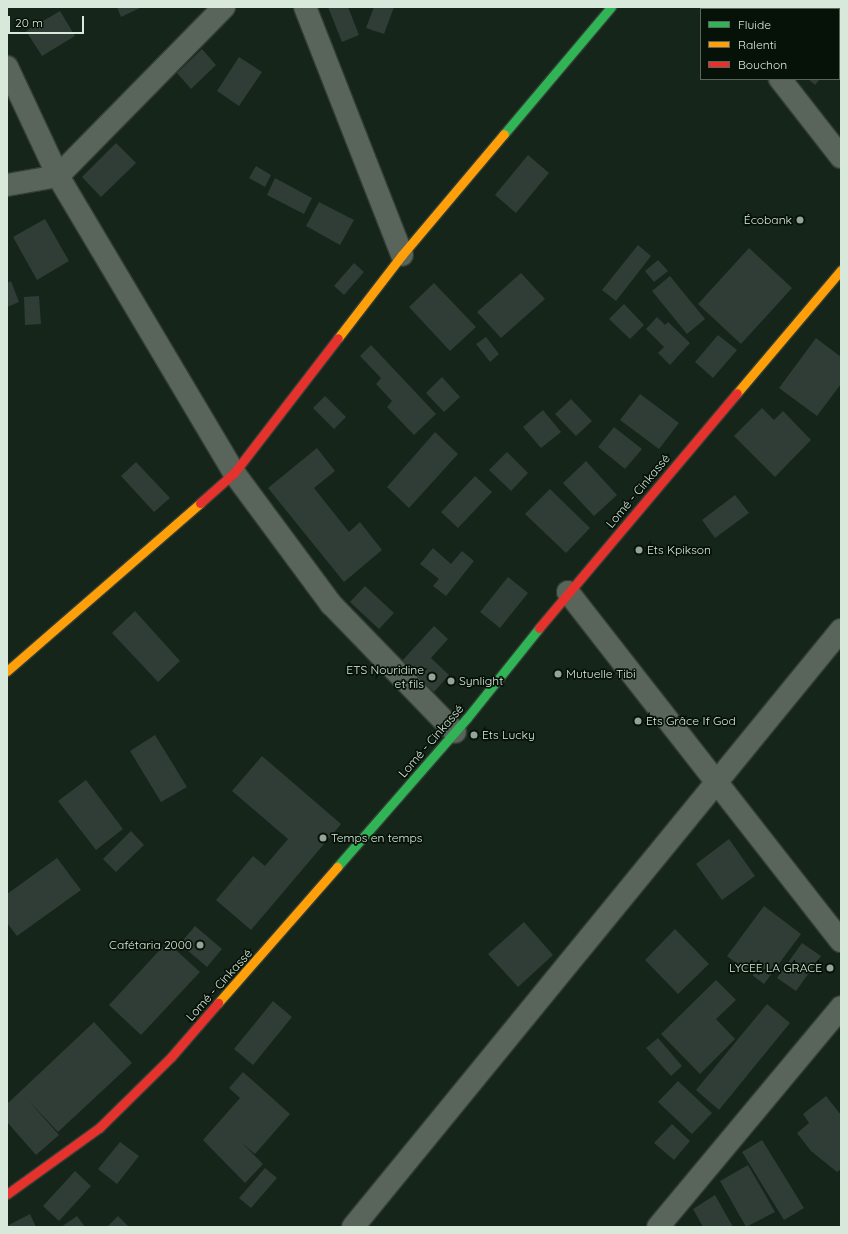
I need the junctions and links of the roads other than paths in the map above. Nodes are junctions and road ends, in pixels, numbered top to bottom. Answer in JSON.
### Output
{"nodes":[{"id":1,"x":224,"y":7,"type":"edge"},
{"id":2,"x":305,"y":7,"type":"edge"},
{"id":3,"x":611,"y":7,"type":"edge"},
{"id":4,"x":7,"y":67,"type":"edge"},
{"id":5,"x":781,"y":80,"type":"edge"},
{"id":6,"x":841,"y":157,"type":"edge"},
{"id":7,"x":58,"y":176,"type":"junction"},
{"id":8,"x":7,"y":185,"type":"edge"},
{"id":9,"x":402,"y":255,"type":"junction"},
{"id":10,"x":841,"y":270,"type":"edge"},
{"id":11,"x":234,"y":473,"type":"junction"},
{"id":12,"x":568,"y":592,"type":"junction"},
{"id":13,"x":841,"y":630,"type":"edge"},
{"id":14,"x":7,"y":671,"type":"edge"},
{"id":15,"x":455,"y":732,"type":"junction"},
{"id":16,"x":718,"y":783,"type":"junction"},
{"id":17,"x":841,"y":941,"type":"edge"},
{"id":18,"x":841,"y":1007,"type":"edge"},
{"id":19,"x":7,"y":1194,"type":"edge"},
{"id":20,"x":353,"y":1227,"type":"edge"},
{"id":21,"x":658,"y":1227,"type":"edge"}],
"edges":[{"from":1,"to":7,"type":"street"},
{"from":2,"to":9,"type":"street"},
{"from":3,"to":9,"type":"main road"},
{"from":4,"to":7,"type":"street"},
{"from":5,"to":6,"type":"street"},
{"from":7,"to":8,"type":"street"},
{"from":7,"to":11,"type":"street"},
{"from":9,"to":11,"type":"main road"},
{"from":10,"to":12,"type":"main road","name":"Lomé - Cinkassé"},
{"from":11,"to":14,"type":"main road"},
{"from":11,"to":15,"type":"street"},
{"from":12,"to":15,"type":"main road","name":"Lomé - Cinkassé"},
{"from":12,"to":16,"type":"street"},
{"from":13,"to":16,"type":"street"},
{"from":15,"to":19,"type":"main road","name":"Lomé - Cinkassé"},
{"from":16,"to":17,"type":"street"},
{"from":16,"to":20,"type":"street"},
{"from":18,"to":21,"type":"street"}]}
